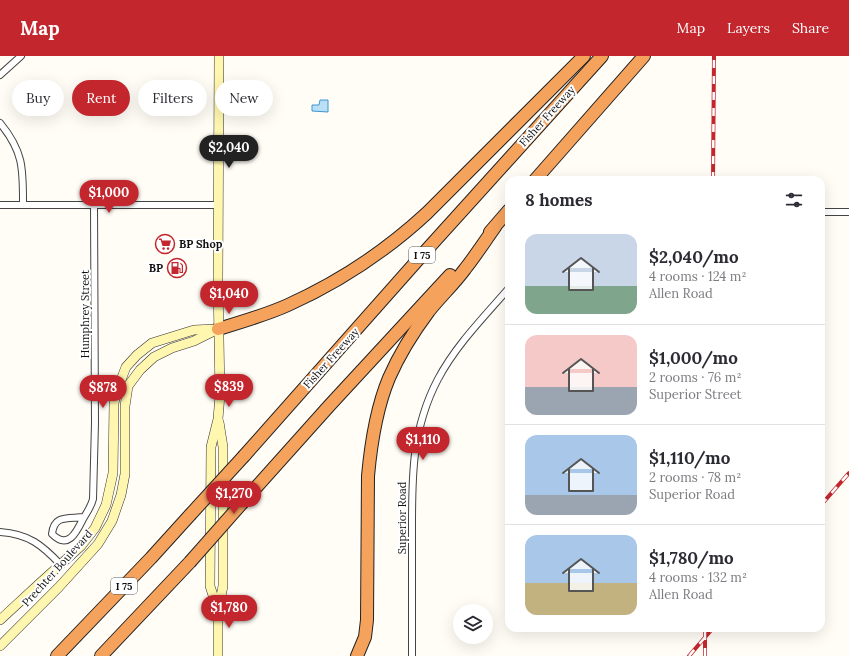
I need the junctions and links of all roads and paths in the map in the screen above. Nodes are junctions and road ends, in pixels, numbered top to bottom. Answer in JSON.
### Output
{"nodes":[{"id":1,"x":21,"y":56,"type":"edge"},
{"id":2,"x":219,"y":56,"type":"edge"},
{"id":3,"x":584,"y":56,"type":"edge"},
{"id":4,"x":602,"y":56,"type":"edge"},
{"id":5,"x":644,"y":56,"type":"edge"},
{"id":6,"x":0,"y":75,"type":"edge"},
{"id":7,"x":0,"y":123,"type":"edge"},
{"id":8,"x":539,"y":176,"type":"edge"},
{"id":9,"x":0,"y":205,"type":"edge"},
{"id":10,"x":23,"y":205,"type":"junction"},
{"id":11,"x":94,"y":205,"type":"junction"},
{"id":12,"x":218,"y":205,"type":"junction"},
{"id":13,"x":825,"y":212,"type":"edge"},
{"id":14,"x":849,"y":212,"type":"edge"},
{"id":15,"x":505,"y":215,"type":"edge"},
{"id":16,"x":495,"y":227,"type":"junction"},
{"id":17,"x":505,"y":293,"type":"edge"},
{"id":18,"x":218,"y":329,"type":"junction"},
{"id":19,"x":84,"y":516,"type":"junction"},
{"id":20,"x":0,"y":532,"type":"edge"},
{"id":21,"x":61,"y":565,"type":"junction"},
{"id":22,"x":0,"y":620,"type":"edge"},
{"id":23,"x":0,"y":646,"type":"edge"},
{"id":24,"x":57,"y":656,"type":"edge"},
{"id":25,"x":101,"y":656,"type":"edge"},
{"id":26,"x":218,"y":656,"type":"edge"},
{"id":27,"x":357,"y":656,"type":"edge"},
{"id":28,"x":412,"y":656,"type":"edge"}],
"edges":[{"from":1,"to":6,"type":"street"},
{"from":2,"to":12,"type":"main road"},
{"from":3,"to":18,"type":"highway"},
{"from":4,"to":24,"type":"highway","name":"Fisher Freeway","number":"I 75","bridge":true},
{"from":5,"to":8,"type":"highway"},
{"from":7,"to":10,"type":"street"},
{"from":9,"to":10,"type":"street"},
{"from":10,"to":11,"type":"street"},
{"from":11,"to":12,"type":"street"},
{"from":11,"to":19,"type":"street","name":"Humphrey Street"},
{"from":12,"to":18,"type":"main road"},
{"from":13,"to":14,"type":"street"},
{"from":15,"to":16,"type":"highway"},
{"from":16,"to":25,"type":"highway","bridge":true},
{"from":16,"to":27,"type":"highway"},
{"from":17,"to":28,"type":"street","name":"Superior Road"},
{"from":18,"to":21,"type":"main road","name":"Prechter Boulevard"},
{"from":18,"to":23,"type":"main road","name":"Prechter Boulevard"},
{"from":18,"to":26,"type":"main road"},
{"from":19,"to":19,"type":"street","name":"Humphrey Street"},
{"from":20,"to":21,"type":"street"},
{"from":21,"to":22,"type":"main road","name":"Prechter Boulevard"}]}
